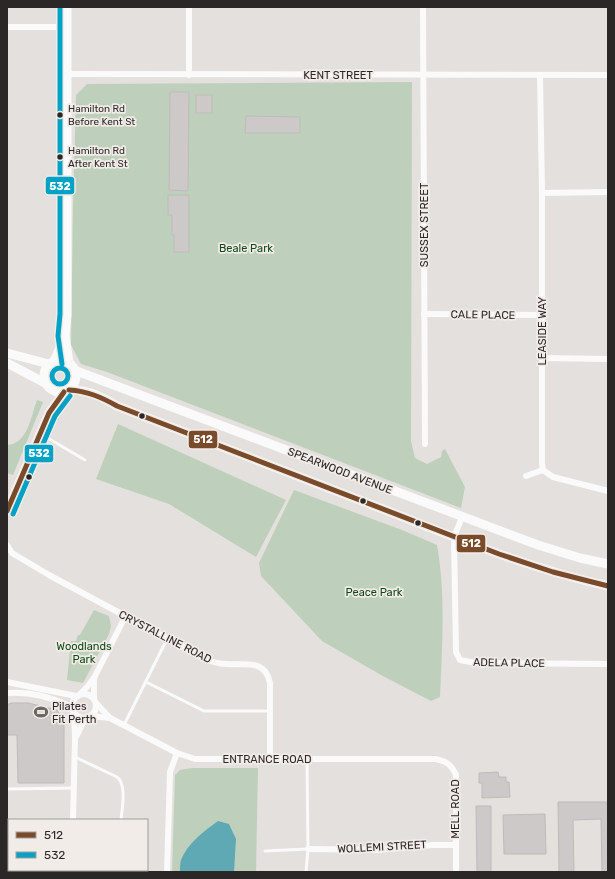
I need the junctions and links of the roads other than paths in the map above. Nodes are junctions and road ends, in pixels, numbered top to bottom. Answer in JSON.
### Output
{"nodes":[{"id":1,"x":67,"y":7,"type":"edge"},
{"id":2,"x":189,"y":7,"type":"edge"},
{"id":3,"x":423,"y":7,"type":"edge"},
{"id":4,"x":67,"y":26,"type":"junction"},
{"id":5,"x":7,"y":27,"type":"edge"},
{"id":6,"x":67,"y":74,"type":"junction"},
{"id":7,"x":189,"y":75,"type":"junction"},
{"id":8,"x":423,"y":75,"type":"junction"},
{"id":9,"x":540,"y":75,"type":"junction"},
{"id":10,"x":608,"y":75,"type":"edge"},
{"id":11,"x":608,"y":192,"type":"edge"},
{"id":12,"x":542,"y":193,"type":"junction"},
{"id":13,"x":424,"y":314,"type":"junction"},
{"id":14,"x":542,"y":315,"type":"junction"},
{"id":15,"x":65,"y":336,"type":"junction"},
{"id":16,"x":7,"y":353,"type":"edge"},
{"id":17,"x":542,"y":358,"type":"junction"},
{"id":18,"x":608,"y":359,"type":"edge"},
{"id":19,"x":7,"y":363,"type":"edge"},
{"id":20,"x":51,"y":363,"type":"junction"},
{"id":21,"x":72,"y":366,"type":"junction"},
{"id":22,"x":48,"y":386,"type":"junction"},
{"id":23,"x":66,"y":391,"type":"junction"},
{"id":24,"x":49,"y":413,"type":"junction"},
{"id":25,"x":40,"y":433,"type":"junction"},
{"id":26,"x":425,"y":444,"type":"dead end"},
{"id":27,"x":85,"y":460,"type":"dead end"},
{"id":28,"x":543,"y":470,"type":"junction"},
{"id":29,"x":526,"y":476,"type":"dead end"},
{"id":30,"x":608,"y":491,"type":"edge"},
{"id":31,"x":7,"y":511,"type":"edge"},
{"id":32,"x":462,"y":517,"type":"junction"},
{"id":33,"x":454,"y":537,"type":"junction"},
{"id":34,"x":7,"y":545,"type":"edge"},
{"id":35,"x":9,"y":553,"type":"edge"},
{"id":36,"x":608,"y":564,"type":"edge"},
{"id":37,"x":608,"y":586,"type":"edge"},
{"id":38,"x":125,"y":617,"type":"junction"},
{"id":39,"x":168,"y":639,"type":"junction"},
{"id":40,"x":608,"y":664,"type":"edge"},
{"id":41,"x":94,"y":678,"type":"junction"},
{"id":42,"x":7,"y":682,"type":"edge"},
{"id":43,"x":146,"y":682,"type":"junction"},
{"id":44,"x":7,"y":693,"type":"edge"},
{"id":45,"x":78,"y":695,"type":"junction"},
{"id":46,"x":95,"y":700,"type":"junction"},
{"id":47,"x":73,"y":710,"type":"junction"},
{"id":48,"x":269,"y":711,"type":"junction"},
{"id":49,"x":90,"y":717,"type":"junction"},
{"id":50,"x":110,"y":718,"type":"junction"},
{"id":51,"x":124,"y":725,"type":"junction"},
{"id":52,"x":75,"y":738,"type":"junction"},
{"id":53,"x":177,"y":753,"type":"junction"},
{"id":54,"x":74,"y":756,"type":"junction"},
{"id":55,"x":307,"y":759,"type":"junction"},
{"id":56,"x":435,"y":759,"type":"joint"},
{"id":57,"x":270,"y":760,"type":"junction"},
{"id":58,"x":74,"y":788,"type":"junction"},
{"id":59,"x":7,"y":789,"type":"edge"},
{"id":60,"x":74,"y":819,"type":"edge"},
{"id":61,"x":121,"y":819,"type":"edge"},
{"id":62,"x":456,"y":845,"type":"junction"},
{"id":63,"x":308,"y":849,"type":"junction"},
{"id":64,"x":265,"y":852,"type":"dead end"},
{"id":65,"x":167,"y":872,"type":"edge"},
{"id":66,"x":306,"y":872,"type":"edge"},
{"id":67,"x":456,"y":872,"type":"edge"}],
"edges":[{"from":1,"to":4,"type":"main road"},
{"from":2,"to":7,"type":"street"},
{"from":3,"to":8,"type":"street","name":"SUSSEX STREET"},
{"from":4,"to":5,"type":"street"},
{"from":4,"to":6,"type":"main road"},
{"from":6,"to":7,"type":"street","name":"KENT STREET"},
{"from":6,"to":15,"type":"main road"},
{"from":7,"to":8,"type":"street","name":"KENT STREET"},
{"from":8,"to":9,"type":"street","name":"KENT STREET"},
{"from":8,"to":13,"type":"street","name":"SUSSEX STREET"},
{"from":9,"to":10,"type":"street","name":"KENT STREET"},
{"from":9,"to":12,"type":"street","name":"LEASIDE WAY"},
{"from":11,"to":12,"type":"street"},
{"from":12,"to":14,"type":"street","name":"LEASIDE WAY"},
{"from":13,"to":14,"type":"street","name":"CALE PLACE"},
{"from":13,"to":26,"type":"street","name":"SUSSEX STREET"},
{"from":14,"to":17,"type":"street","name":"LEASIDE WAY"},
{"from":15,"to":20,"type":"main road"},
{"from":15,"to":21,"type":"main road"},
{"from":16,"to":20,"type":"main road"},
{"from":17,"to":18,"type":"street"},
{"from":17,"to":28,"type":"street","name":"LEASIDE WAY"},
{"from":19,"to":22,"type":"main road"},
{"from":20,"to":21,"type":"main road"},
{"from":20,"to":22,"type":"main road"},
{"from":21,"to":23,"type":"main road"},
{"from":21,"to":32,"type":"main road","name":"SPEARWOOD AVENUE"},
{"from":22,"to":23,"type":"main road"},
{"from":22,"to":24,"type":"main road"},
{"from":23,"to":24,"type":"main road"},
{"from":23,"to":33,"type":"main road","name":"SPEARWOOD AVENUE"},
{"from":24,"to":25,"type":"main road"},
{"from":25,"to":27,"type":"lane"},
{"from":25,"to":31,"type":"main road"},
{"from":28,"to":29,"type":"street"},
{"from":28,"to":30,"type":"street"},
{"from":32,"to":33,"type":"street","name":"ADELA PLACE"},
{"from":32,"to":36,"type":"main road","name":"SPEARWOOD AVENUE"},
{"from":33,"to":37,"type":"main road","name":"SPEARWOOD AVENUE"},
{"from":33,"to":40,"type":"street","name":"ADELA PLACE"},
{"from":34,"to":35,"type":"street","name":"CRYSTALLINE ROAD"},
{"from":35,"to":38,"type":"street","name":"CRYSTALLINE ROAD"},
{"from":38,"to":39,"type":"street","name":"CRYSTALLINE ROAD"},
{"from":38,"to":41,"type":"street"},
{"from":39,"to":43,"type":"lane"},
{"from":39,"to":48,"type":"street","name":"CRYSTALLINE ROAD"},
{"from":41,"to":45,"type":"street"},
{"from":41,"to":46,"type":"street"},
{"from":42,"to":45,"type":"street"},
{"from":43,"to":48,"type":"lane"},
{"from":43,"to":51,"type":"lane"},
{"from":44,"to":47,"type":"street"},
{"from":45,"to":46,"type":"street"},
{"from":45,"to":47,"type":"street"},
{"from":46,"to":49,"type":"street"},
{"from":46,"to":50,"type":"street","name":"ENTRANCE ROAD"},
{"from":47,"to":49,"type":"street"},
{"from":47,"to":52,"type":"street"},
{"from":48,"to":57,"type":"street","name":"CRYSTALLINE ROAD"},
{"from":49,"to":50,"type":"street","name":"ENTRANCE ROAD"},
{"from":49,"to":52,"type":"street"},
{"from":50,"to":51,"type":"street","name":"ENTRANCE ROAD"},
{"from":51,"to":53,"type":"street","name":"ENTRANCE ROAD"},
{"from":52,"to":54,"type":"street"},
{"from":53,"to":57,"type":"street","name":"ENTRANCE ROAD"},
{"from":53,"to":65,"type":"street"},
{"from":54,"to":58,"type":"street"},
{"from":54,"to":61,"type":"lane"},
{"from":55,"to":56,"type":"street","name":"ENTRANCE ROAD"},
{"from":55,"to":57,"type":"street","name":"ENTRANCE ROAD"},
{"from":55,"to":63,"type":"lane"},
{"from":56,"to":62,"type":"street","name":"MELL ROAD"},
{"from":58,"to":59,"type":"lane"},
{"from":58,"to":60,"type":"street"},
{"from":62,"to":63,"type":"street","name":"WOLLEMI STREET"},
{"from":62,"to":67,"type":"street","name":"MELL ROAD"},
{"from":63,"to":64,"type":"lane"},
{"from":63,"to":66,"type":"lane"}]}
